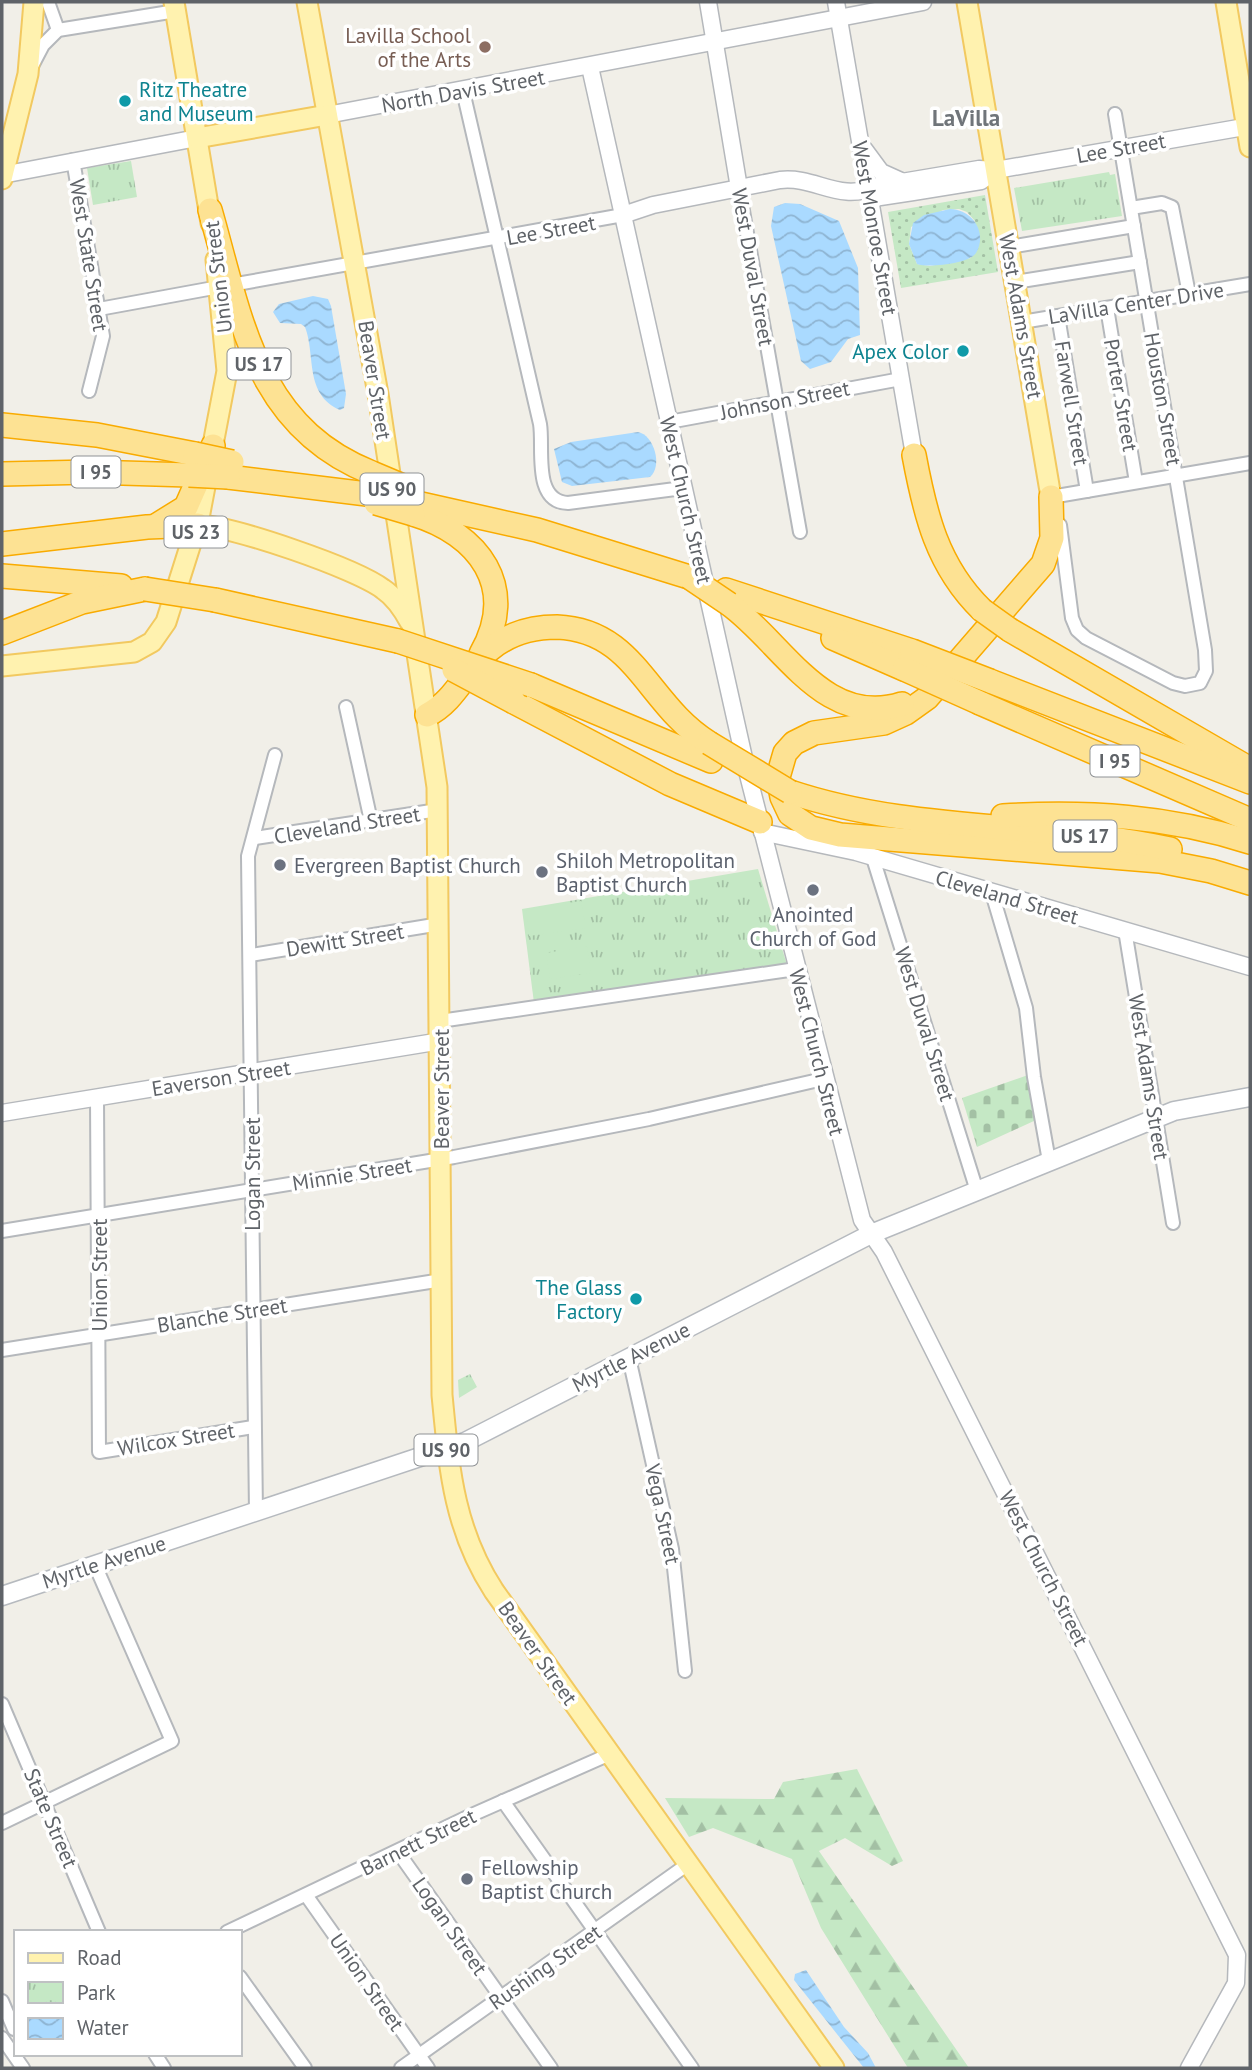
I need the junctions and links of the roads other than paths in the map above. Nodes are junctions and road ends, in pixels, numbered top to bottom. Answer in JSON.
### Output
{"nodes":[{"id":1,"x":34,"y":2,"type":"edge"},
{"id":2,"x":48,"y":2,"type":"edge"},
{"id":3,"x":307,"y":2,"type":"edge"},
{"id":4,"x":708,"y":2,"type":"edge"},
{"id":5,"x":836,"y":2,"type":"edge"},
{"id":6,"x":923,"y":2,"type":"edge"},
{"id":7,"x":967,"y":2,"type":"edge"},
{"id":8,"x":1226,"y":2,"type":"edge"},
{"id":9,"x":175,"y":6,"type":"edge"},
{"id":10,"x":839,"y":19,"type":"junction"},
{"id":11,"x":58,"y":30,"type":"junction"},
{"id":12,"x":715,"y":44,"type":"junction"},
{"id":13,"x":590,"y":67,"type":"junction"},
{"id":14,"x":28,"y":74,"type":"junction"},
{"id":15,"x":463,"y":91,"type":"junction"},
{"id":16,"x":1115,"y":114,"type":"dead end"},
{"id":17,"x":327,"y":115,"type":"junction"},
{"id":18,"x":1249,"y":125,"type":"edge"},
{"id":19,"x":197,"y":138,"type":"junction"},
{"id":20,"x":859,"y":138,"type":"junction"},
{"id":21,"x":1250,"y":147,"type":"edge"},
{"id":22,"x":1121,"y":148,"type":"junction"},
{"id":23,"x":74,"y":160,"type":"junction"},
{"id":24,"x":996,"y":170,"type":"junction"},
{"id":25,"x":2,"y":176,"type":"edge"},
{"id":26,"x":903,"y":182,"type":"junction"},
{"id":27,"x":739,"y":188,"type":"junction"},
{"id":28,"x":868,"y":191,"type":"junction"},
{"id":29,"x":1131,"y":208,"type":"junction"},
{"id":30,"x":210,"y":210,"type":"joint"},
{"id":31,"x":623,"y":215,"type":"junction"},
{"id":32,"x":1134,"y":226,"type":"junction"},
{"id":33,"x":497,"y":239,"type":"junction"},
{"id":34,"x":1009,"y":247,"type":"junction"},
{"id":35,"x":1140,"y":262,"type":"junction"},
{"id":36,"x":355,"y":264,"type":"junction"},
{"id":37,"x":1015,"y":282,"type":"junction"},
{"id":38,"x":1250,"y":284,"type":"edge"},
{"id":39,"x":225,"y":286,"type":"junction"},
{"id":40,"x":1189,"y":294,"type":"junction"},
{"id":41,"x":1147,"y":301,"type":"junction"},
{"id":42,"x":1107,"y":308,"type":"junction"},
{"id":43,"x":99,"y":309,"type":"junction"},
{"id":44,"x":1058,"y":316,"type":"junction"},
{"id":45,"x":1022,"y":322,"type":"junction"},
{"id":46,"x":901,"y":379,"type":"junction"},
{"id":47,"x":89,"y":391,"type":"dead end"},
{"id":48,"x":776,"y":402,"type":"junction"},
{"id":49,"x":668,"y":422,"type":"junction"},
{"id":50,"x":2,"y":425,"type":"edge"},
{"id":51,"x":914,"y":455,"type":"joint"},
{"id":52,"x":199,"y":458,"type":"junction"},
{"id":53,"x":1250,"y":463,"type":"edge"},
{"id":54,"x":230,"y":470,"type":"junction"},
{"id":55,"x":2,"y":474,"type":"edge"},
{"id":56,"x":1176,"y":476,"type":"junction"},
{"id":57,"x":1136,"y":482,"type":"junction"},
{"id":58,"x":683,"y":488,"type":"junction"},
{"id":59,"x":374,"y":491,"type":"junction"},
{"id":60,"x":1087,"y":491,"type":"junction"},
{"id":61,"x":1051,"y":497,"type":"junction"},
{"id":62,"x":412,"y":501,"type":"junction"},
{"id":63,"x":198,"y":526,"type":"junction"},
{"id":64,"x":147,"y":527,"type":"junction"},
{"id":65,"x":800,"y":532,"type":"dead end"},
{"id":66,"x":2,"y":544,"type":"edge"},
{"id":67,"x":2,"y":576,"type":"edge"},
{"id":68,"x":145,"y":589,"type":"junction"},
{"id":69,"x":727,"y":597,"type":"junction"},
{"id":70,"x":1077,"y":630,"type":"joint"},
{"id":71,"x":2,"y":633,"type":"edge"},
{"id":72,"x":396,"y":636,"type":"junction"},
{"id":73,"x":908,"y":660,"type":"junction"},
{"id":74,"x":2,"y":666,"type":"edge"},
{"id":75,"x":468,"y":674,"type":"junction"},
{"id":76,"x":946,"y":678,"type":"junction"},
{"id":77,"x":346,"y":707,"type":"dead end"},
{"id":78,"x":426,"y":715,"type":"junction"},
{"id":79,"x":710,"y":752,"type":"junction"},
{"id":80,"x":275,"y":755,"type":"dead end"},
{"id":81,"x":1250,"y":769,"type":"edge"},
{"id":82,"x":1250,"y":782,"type":"edge"},
{"id":83,"x":438,"y":810,"type":"junction"},
{"id":84,"x":916,"y":818,"type":"junction"},
{"id":85,"x":1250,"y":820,"type":"edge"},
{"id":86,"x":372,"y":821,"type":"junction"},
{"id":87,"x":761,"y":827,"type":"junction"},
{"id":88,"x":255,"y":838,"type":"junction"},
{"id":89,"x":1250,"y":842,"type":"edge"},
{"id":90,"x":873,"y":858,"type":"junction"},
{"id":91,"x":1250,"y":874,"type":"edge"},
{"id":92,"x":1250,"y":883,"type":"edge"},
{"id":93,"x":992,"y":893,"type":"junction"},
{"id":94,"x":440,"y":924,"type":"junction"},
{"id":95,"x":1125,"y":930,"type":"junction"},
{"id":96,"x":251,"y":955,"type":"junction"},
{"id":97,"x":1250,"y":967,"type":"edge"},
{"id":98,"x":796,"y":969,"type":"junction"},
{"id":99,"x":440,"y":1021,"type":"junction"},
{"id":100,"x":440,"y":1041,"type":"junction"},
{"id":101,"x":252,"y":1073,"type":"junction"},
{"id":102,"x":823,"y":1079,"type":"junction"},
{"id":103,"x":1250,"y":1097,"type":"edge"},
{"id":104,"x":97,"y":1098,"type":"junction"},
{"id":105,"x":2,"y":1113,"type":"edge"},
{"id":106,"x":1157,"y":1118,"type":"junction"},
{"id":107,"x":441,"y":1160,"type":"junction"},
{"id":108,"x":1049,"y":1161,"type":"junction"},
{"id":109,"x":252,"y":1190,"type":"junction"},
{"id":110,"x":977,"y":1191,"type":"junction"},
{"id":111,"x":98,"y":1216,"type":"junction"},
{"id":112,"x":1173,"y":1223,"type":"dead end"},
{"id":113,"x":2,"y":1231,"type":"edge"},
{"id":114,"x":871,"y":1234,"type":"junction"},
{"id":115,"x":442,"y":1280,"type":"junction"},
{"id":116,"x":253,"y":1310,"type":"junction"},
{"id":117,"x":99,"y":1334,"type":"junction"},
{"id":118,"x":2,"y":1350,"type":"edge"},
{"id":119,"x":629,"y":1359,"type":"junction"},
{"id":120,"x":253,"y":1427,"type":"junction"},
{"id":121,"x":445,"y":1449,"type":"junction"},
{"id":122,"x":99,"y":1452,"type":"joint"},
{"id":123,"x":256,"y":1513,"type":"junction"},
{"id":124,"x":94,"y":1565,"type":"junction"},
{"id":125,"x":2,"y":1596,"type":"edge"},
{"id":126,"x":685,"y":1671,"type":"dead end"},
{"id":127,"x":2,"y":1704,"type":"edge"},
{"id":128,"x":610,"y":1754,"type":"junction"},
{"id":129,"x":503,"y":1801,"type":"junction"},
{"id":130,"x":45,"y":1803,"type":"junction"},
{"id":131,"x":2,"y":1823,"type":"edge"},
{"id":132,"x":398,"y":1852,"type":"junction"},
{"id":133,"x":688,"y":1864,"type":"junction"},
{"id":134,"x":306,"y":1895,"type":"junction"},
{"id":135,"x":98,"y":1930,"type":"edge"},
{"id":136,"x":231,"y":1930,"type":"edge"},
{"id":137,"x":595,"y":1932,"type":"junction"},
{"id":138,"x":242,"y":1980,"type":"edge"},
{"id":139,"x":501,"y":1998,"type":"junction"},
{"id":140,"x":2,"y":2001,"type":"edge"},
{"id":141,"x":8,"y":2032,"type":"edge"},
{"id":142,"x":418,"y":2056,"type":"junction"},
{"id":143,"x":305,"y":2068,"type":"edge"},
{"id":144,"x":401,"y":2068,"type":"edge"},
{"id":145,"x":428,"y":2068,"type":"edge"},
{"id":146,"x":551,"y":2068,"type":"edge"},
{"id":147,"x":692,"y":2068,"type":"edge"},
{"id":148,"x":834,"y":2068,"type":"edge"},
{"id":149,"x":1189,"y":2068,"type":"edge"}],
"edges":[{"from":1,"to":14,"type":"main road"},
{"from":2,"to":11,"type":"street"},
{"from":3,"to":17,"type":"main road","name":"Beaver Street","number":"US 90"},
{"from":4,"to":12,"type":"street","name":"West Duval Street"},
{"from":5,"to":10,"type":"street","name":"West Monroe Street"},
{"from":6,"to":10,"type":"street","name":"North Davis Street"},
{"from":7,"to":24,"type":"main road","name":"West Adams Street"},
{"from":8,"to":18,"type":"main road"},
{"from":9,"to":11,"type":"street"},
{"from":9,"to":19,"type":"main road","name":"Union Street","number":"US 17"},
{"from":10,"to":12,"type":"street","name":"North Davis Street"},
{"from":10,"to":20,"type":"street","name":"West Monroe Street"},
{"from":11,"to":14,"type":"street"},
{"from":12,"to":13,"type":"street","name":"North Davis Street"},
{"from":12,"to":27,"type":"street","name":"West Duval Street"},
{"from":13,"to":15,"type":"street","name":"North Davis Street"},
{"from":13,"to":31,"type":"street","name":"West Church Street"},
{"from":14,"to":25,"type":"main road"},
{"from":15,"to":17,"type":"street","name":"North Davis Street"},
{"from":15,"to":33,"type":"street"},
{"from":16,"to":22,"type":"street","name":"Houston Street"},
{"from":17,"to":19,"type":"main road","name":"North Davis Street"},
{"from":17,"to":36,"type":"main road","name":"Beaver Street","number":"US 90"},
{"from":18,"to":21,"type":"main road"},
{"from":18,"to":22,"type":"street","name":"Lee Street"},
{"from":19,"to":23,"type":"street","name":"North Davis Street"},
{"from":19,"to":30,"type":"main road","name":"Union Street","number":"US 17"},
{"from":20,"to":26,"type":"street"},
{"from":20,"to":28,"type":"street","name":"West Monroe Street"},
{"from":22,"to":24,"type":"street","name":"Lee Street"},
{"from":22,"to":29,"type":"street","name":"Houston Street"},
{"from":23,"to":25,"type":"street","name":"North Davis Street"},
{"from":23,"to":43,"type":"street","name":"West State Street"},
{"from":24,"to":26,"type":"street","name":"Lee Street"},
{"from":24,"to":28,"type":"street","name":"Lee Street"},
{"from":24,"to":34,"type":"main road","name":"West Adams Street"},
{"from":26,"to":28,"type":"street","name":"Lee Street"},
{"from":27,"to":28,"type":"street","name":"Lee Street"},
{"from":27,"to":31,"type":"street","name":"Lee Street"},
{"from":27,"to":48,"type":"street","name":"West Duval Street"},
{"from":28,"to":46,"type":"street","name":"West Monroe Street"},
{"from":29,"to":32,"type":"street","name":"Houston Street"},
{"from":29,"to":40,"type":"street"},
{"from":30,"to":39,"type":"highway","number":"US 17"},
{"from":31,"to":33,"type":"street","name":"Lee Street"},
{"from":31,"to":49,"type":"street","name":"West Church Street"},
{"from":32,"to":34,"type":"street"},
{"from":32,"to":35,"type":"street","name":"Houston Street"},
{"from":33,"to":36,"type":"street","name":"Lee Street"},
{"from":33,"to":58,"type":"street"},
{"from":34,"to":37,"type":"main road","name":"West Adams Street"},
{"from":35,"to":37,"type":"street"},
{"from":35,"to":41,"type":"street","name":"Houston Street"},
{"from":36,"to":39,"type":"street","name":"Lee Street"},
{"from":36,"to":72,"type":"main road","name":"Beaver Street","number":"US 90"},
{"from":37,"to":45,"type":"main road","name":"West Adams Street"},
{"from":38,"to":40,"type":"street","name":"LaVilla Center Drive"},
{"from":39,"to":43,"type":"street","name":"Lee Street"},
{"from":39,"to":52,"type":"main road","name":"Union Street","number":"US 23"},
{"from":39,"to":59,"type":"highway","number":"US 17"},
{"from":40,"to":41,"type":"street","name":"LaVilla Center Drive"},
{"from":41,"to":42,"type":"street","name":"LaVilla Center Drive"},
{"from":41,"to":56,"type":"street","name":"Houston Street"},
{"from":42,"to":44,"type":"street","name":"LaVilla Center Drive"},
{"from":42,"to":57,"type":"street","name":"Porter Street"},
{"from":43,"to":47,"type":"street","name":"West State Street"},
{"from":44,"to":45,"type":"street","name":"LaVilla Center Drive"},
{"from":44,"to":60,"type":"street","name":"Farwell Street"},
{"from":45,"to":61,"type":"main road","name":"West Adams Street"},
{"from":46,"to":48,"type":"street","name":"Johnson Street"},
{"from":46,"to":51,"type":"street","name":"West Monroe Street"},
{"from":48,"to":49,"type":"street","name":"Johnson Street"},
{"from":48,"to":65,"type":"street","name":"West Duval Street"},
{"from":49,"to":58,"type":"street","name":"West Church Street"},
{"from":50,"to":52,"type":"highway"},
{"from":51,"to":81,"type":"highway","bridge":true},
{"from":52,"to":54,"type":"highway","bridge":true},
{"from":52,"to":55,"type":"highway","number":"I 95"},
{"from":52,"to":63,"type":"main road","name":"Union Street","number":"US 23"},
{"from":52,"to":64,"type":"highway"},
{"from":53,"to":56,"type":"street"},
{"from":54,"to":59,"type":"highway"},
{"from":54,"to":59,"type":"highway"},
{"from":56,"to":57,"type":"street"},
{"from":56,"to":70,"type":"street","name":"Houston Street"},
{"from":57,"to":60,"type":"street"},
{"from":58,"to":87,"type":"street","name":"West Church Street"},
{"from":59,"to":62,"type":"highway","bridge":true},
{"from":60,"to":61,"type":"street"},
{"from":61,"to":70,"type":"street","name":"West Adams Street"},
{"from":61,"to":76,"type":"highway"},
{"from":62,"to":69,"type":"highway","bridge":true},
{"from":62,"to":75,"type":"highway"},
{"from":63,"to":64,"type":"highway"},
{"from":63,"to":72,"type":"main road"},
{"from":63,"to":74,"type":"main road","name":"Union Street","number":"US 23"},
{"from":64,"to":66,"type":"highway"},
{"from":67,"to":68,"type":"highway"},
{"from":68,"to":71,"type":"highway"},
{"from":68,"to":72,"type":"highway","bridge":true},
{"from":69,"to":73,"type":"highway","number":"I 95"},
{"from":69,"to":76,"type":"highway"},
{"from":72,"to":78,"type":"main road","name":"Beaver Street","number":"US 90"},
{"from":72,"to":79,"type":"highway","bridge":true},
{"from":72,"to":87,"type":"highway","bridge":true},
{"from":73,"to":82,"type":"highway","bridge":true},
{"from":73,"to":85,"type":"highway","number":"I 95","bridge":true},
{"from":75,"to":78,"type":"highway"},
{"from":75,"to":79,"type":"highway"},
{"from":76,"to":92,"type":"highway"},
{"from":77,"to":86,"type":"street"},
{"from":78,"to":83,"type":"main road","name":"Beaver Street","number":"US 90"},
{"from":79,"to":84,"type":"highway","bridge":true},
{"from":80,"to":88,"type":"street","name":"Logan Street"},
{"from":83,"to":86,"type":"street","name":"Cleveland Street"},
{"from":83,"to":94,"type":"main road","name":"Beaver Street","number":"US 90"},
{"from":84,"to":89,"type":"highway"},
{"from":84,"to":91,"type":"highway","number":"US 17"},
{"from":86,"to":88,"type":"street","name":"Cleveland Street"},
{"from":87,"to":90,"type":"street","name":"Cleveland Street"},
{"from":87,"to":98,"type":"street","name":"West Church Street"},
{"from":88,"to":96,"type":"street","name":"Logan Street"},
{"from":90,"to":93,"type":"street","name":"Cleveland Street"},
{"from":90,"to":110,"type":"street","name":"West Duval Street"},
{"from":93,"to":95,"type":"street","name":"Cleveland Street"},
{"from":93,"to":108,"type":"street"},
{"from":94,"to":96,"type":"street","name":"Dewitt Street"},
{"from":94,"to":99,"type":"main road","name":"Beaver Street","number":"US 90"},
{"from":95,"to":97,"type":"street","name":"Cleveland Street"},
{"from":95,"to":106,"type":"street","name":"West Adams Street"},
{"from":96,"to":101,"type":"street","name":"Logan Street"},
{"from":98,"to":99,"type":"street"},
{"from":98,"to":102,"type":"street","name":"West Church Street"},
{"from":99,"to":100,"type":"main road","name":"Beaver Street","number":"US 90"},
{"from":100,"to":101,"type":"street","name":"Eaverson Street"},
{"from":100,"to":107,"type":"main road","name":"Beaver Street","number":"US 90"},
{"from":101,"to":104,"type":"street","name":"Eaverson Street"},
{"from":101,"to":109,"type":"street","name":"Logan Street"},
{"from":102,"to":107,"type":"street","name":"Minnie Street"},
{"from":102,"to":114,"type":"street","name":"West Church Street"},
{"from":103,"to":106,"type":"main road","name":"Myrtle Avenue"},
{"from":104,"to":105,"type":"street","name":"Eaverson Street"},
{"from":104,"to":111,"type":"street","name":"Union Street"},
{"from":106,"to":108,"type":"main road","name":"Myrtle Avenue"},
{"from":106,"to":112,"type":"street","name":"West Adams Street"},
{"from":107,"to":109,"type":"street","name":"Minnie Street"},
{"from":107,"to":115,"type":"main road","name":"Beaver Street","number":"US 90"},
{"from":108,"to":110,"type":"main road","name":"Myrtle Avenue"},
{"from":109,"to":111,"type":"street","name":"Minnie Street"},
{"from":109,"to":116,"type":"street","name":"Logan Street"},
{"from":110,"to":114,"type":"main road","name":"Myrtle Avenue"},
{"from":111,"to":113,"type":"street","name":"Minnie Street"},
{"from":111,"to":117,"type":"street","name":"Union Street"},
{"from":114,"to":119,"type":"main road","name":"Myrtle Avenue"},
{"from":114,"to":149,"type":"street","name":"West Church Street"},
{"from":115,"to":116,"type":"street","name":"Blanche Street"},
{"from":115,"to":121,"type":"main road","name":"Beaver Street","number":"US 90"},
{"from":116,"to":117,"type":"street","name":"Blanche Street"},
{"from":116,"to":120,"type":"street","name":"Logan Street"},
{"from":117,"to":118,"type":"street","name":"Blanche Street"},
{"from":117,"to":122,"type":"street","name":"Union Street"},
{"from":119,"to":121,"type":"main road","name":"Myrtle Avenue"},
{"from":119,"to":126,"type":"street","name":"Vega Street"},
{"from":120,"to":122,"type":"street","name":"Wilcox Street"},
{"from":120,"to":123,"type":"street","name":"Logan Street"},
{"from":121,"to":123,"type":"main road","name":"Myrtle Avenue"},
{"from":121,"to":128,"type":"main road","name":"Beaver Street","number":"US 90"},
{"from":123,"to":124,"type":"main road","name":"Myrtle Avenue"},
{"from":124,"to":125,"type":"main road","name":"Myrtle Avenue"},
{"from":124,"to":130,"type":"street"},
{"from":127,"to":130,"type":"street","name":"State Street"},
{"from":128,"to":129,"type":"street","name":"Barnett Street"},
{"from":128,"to":133,"type":"main road","name":"Beaver Street","number":"US 90"},
{"from":129,"to":132,"type":"street","name":"Barnett Street"},
{"from":129,"to":137,"type":"street"},
{"from":130,"to":131,"type":"street"},
{"from":130,"to":135,"type":"street","name":"State Street"},
{"from":132,"to":134,"type":"street","name":"Barnett Street"},
{"from":132,"to":139,"type":"street","name":"Logan Street"},
{"from":133,"to":137,"type":"street","name":"Rushing Street"},
{"from":133,"to":148,"type":"main road","name":"Beaver Street","number":"US 90"},
{"from":134,"to":136,"type":"street","name":"Barnett Street"},
{"from":134,"to":142,"type":"street","name":"Union Street"},
{"from":137,"to":139,"type":"street","name":"Rushing Street"},
{"from":137,"to":147,"type":"street"},
{"from":138,"to":143,"type":"street"},
{"from":139,"to":142,"type":"street","name":"Rushing Street"},
{"from":139,"to":146,"type":"street","name":"Logan Street"},
{"from":140,"to":141,"type":"street"},
{"from":142,"to":144,"type":"street","name":"Rushing Street"},
{"from":142,"to":145,"type":"street","name":"Union Street"}]}
